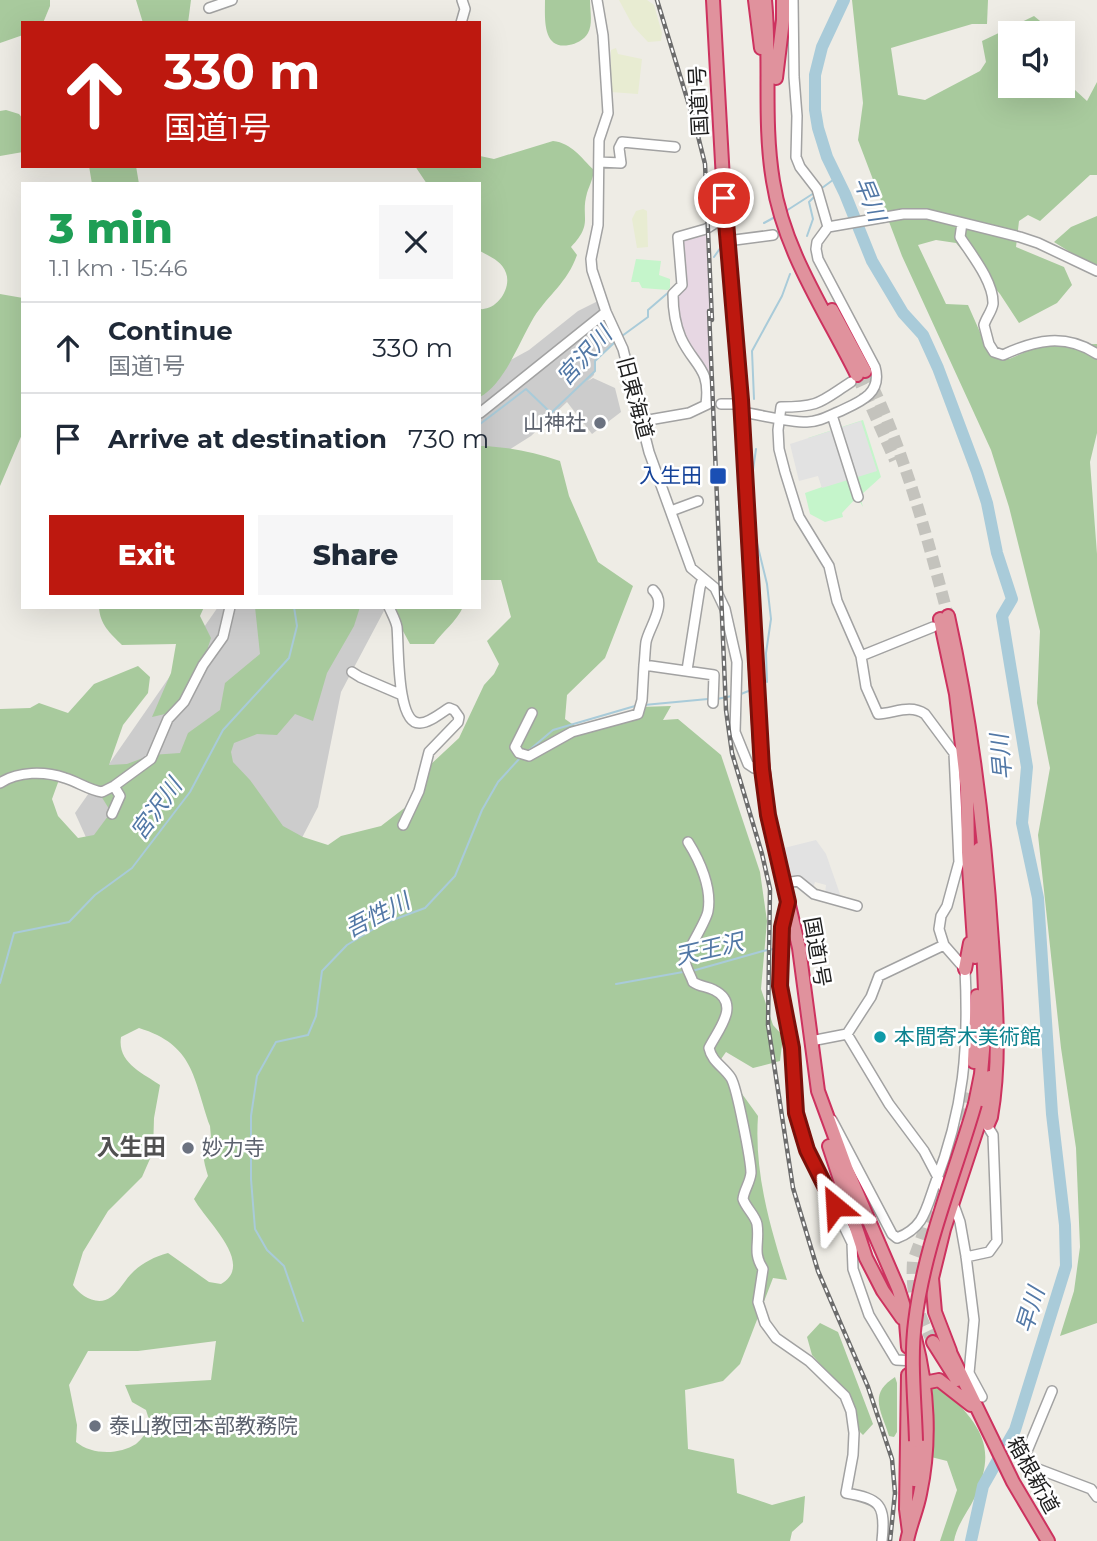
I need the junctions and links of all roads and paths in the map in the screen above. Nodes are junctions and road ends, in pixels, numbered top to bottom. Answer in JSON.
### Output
{"nodes":[{"id":1,"x":232,"y":0,"type":"edge"},
{"id":2,"x":462,"y":0,"type":"edge"},
{"id":3,"x":597,"y":0,"type":"edge"},
{"id":4,"x":713,"y":0,"type":"edge"},
{"id":5,"x":755,"y":0,"type":"edge"},
{"id":6,"x":764,"y":0,"type":"edge"},
{"id":7,"x":774,"y":0,"type":"edge"},
{"id":8,"x":783,"y":0,"type":"edge"},
{"id":9,"x":793,"y":0,"type":"edge"},
{"id":10,"x":209,"y":8,"type":"dead end"},
{"id":11,"x":462,"y":21,"type":"edge"},
{"id":12,"x":769,"y":72,"type":"junction"},
{"id":13,"x":675,"y":147,"type":"dead end"},
{"id":14,"x":598,"y":162,"type":"junction"},
{"id":15,"x":722,"y":173,"type":"junction"},
{"id":16,"x":830,"y":226,"type":"junction"},
{"id":17,"x":961,"y":229,"type":"junction"},
{"id":18,"x":773,"y":235,"type":"dead end"},
{"id":19,"x":727,"y":241,"type":"junction"},
{"id":20,"x":1097,"y":271,"type":"edge"},
{"id":21,"x":606,"y":312,"type":"junction"},
{"id":22,"x":1097,"y":354,"type":"edge"},
{"id":23,"x":858,"y":376,"type":"junction"},
{"id":24,"x":720,"y":404,"type":"dead end"},
{"id":25,"x":741,"y":408,"type":"junction"},
{"id":26,"x":481,"y":412,"type":"edge"},
{"id":27,"x":835,"y":414,"type":"junction"},
{"id":28,"x":778,"y":418,"type":"junction"},
{"id":29,"x":643,"y":421,"type":"junction"},
{"id":30,"x":858,"y":497,"type":"dead end"},
{"id":31,"x":698,"y":501,"type":"dead end"},
{"id":32,"x":671,"y":511,"type":"junction"},
{"id":33,"x":703,"y":578,"type":"junction"},
{"id":34,"x":653,"y":590,"type":"dead end"},
{"id":35,"x":230,"y":609,"type":"edge"},
{"id":36,"x":389,"y":609,"type":"edge"},
{"id":37,"x":941,"y":621,"type":"junction"},
{"id":38,"x":861,"y":656,"type":"junction"},
{"id":39,"x":644,"y":665,"type":"junction"},
{"id":40,"x":687,"y":670,"type":"junction"},
{"id":41,"x":352,"y":672,"type":"dead end"},
{"id":42,"x":402,"y":695,"type":"junction"},
{"id":43,"x":713,"y":703,"type":"dead end"},
{"id":44,"x":532,"y":713,"type":"dead end"},
{"id":45,"x":974,"y":761,"type":"junction"},
{"id":46,"x":762,"y":769,"type":"junction"},
{"id":47,"x":0,"y":783,"type":"edge"},
{"id":48,"x":114,"y":786,"type":"junction"},
{"id":49,"x":967,"y":791,"type":"junction"},
{"id":50,"x":111,"y":814,"type":"dead end"},
{"id":51,"x":403,"y":825,"type":"dead end"},
{"id":52,"x":688,"y":842,"type":"dead end"},
{"id":53,"x":978,"y":873,"type":"junction"},
{"id":54,"x":784,"y":883,"type":"junction"},
{"id":55,"x":788,"y":902,"type":"junction"},
{"id":56,"x":857,"y":906,"type":"dead end"},
{"id":57,"x":972,"y":929,"type":"junction"},
{"id":58,"x":944,"y":945,"type":"junction"},
{"id":59,"x":965,"y":969,"type":"junction"},
{"id":60,"x":847,"y":1034,"type":"junction"},
{"id":61,"x":995,"y":1038,"type":"junction"},
{"id":62,"x":811,"y":1041,"type":"junction"},
{"id":63,"x":818,"y":1091,"type":"junction"},
{"id":64,"x":969,"y":1093,"type":"tunnel mouth"},
{"id":65,"x":826,"y":1114,"type":"junction"},
{"id":66,"x":986,"y":1122,"type":"joint"},
{"id":67,"x":938,"y":1178,"type":"junction"},
{"id":68,"x":944,"y":1189,"type":"dead end"},
{"id":69,"x":955,"y":1208,"type":"dead end"},
{"id":70,"x":966,"y":1257,"type":"junction"},
{"id":71,"x":904,"y":1314,"type":"junction"},
{"id":72,"x":930,"y":1344,"type":"tunnel mouth"},
{"id":73,"x":950,"y":1351,"type":"junction"},
{"id":74,"x":914,"y":1361,"type":"junction"},
{"id":75,"x":924,"y":1383,"type":"junction"},
{"id":76,"x":1052,"y":1391,"type":"dead end"},
{"id":77,"x":976,"y":1401,"type":"junction"},
{"id":78,"x":986,"y":1428,"type":"junction"},
{"id":79,"x":1097,"y":1497,"type":"edge"},
{"id":80,"x":884,"y":1528,"type":"junction"},
{"id":81,"x":908,"y":1537,"type":"edge"},
{"id":82,"x":876,"y":1541,"type":"edge"},
{"id":83,"x":882,"y":1541,"type":"edge"},
{"id":84,"x":1048,"y":1541,"type":"edge"}],
"edges":[{"from":1,"to":10,"type":"street"},
{"from":2,"to":11,"type":"street"},
{"from":3,"to":14,"type":"street","name":"旧東海道"},
{"from":4,"to":15,"type":"highway","name":"国道1号"},
{"from":5,"to":12,"type":"highway"},
{"from":6,"to":12,"type":"highway"},
{"from":7,"to":12,"type":"highway"},
{"from":8,"to":12,"type":"highway"},
{"from":9,"to":16,"type":"street"},
{"from":12,"to":23,"type":"highway"},
{"from":12,"to":23,"type":"highway"},
{"from":13,"to":14,"type":"street"},
{"from":14,"to":21,"type":"street","name":"旧東海道"},
{"from":15,"to":19,"type":"highway","name":"国道1号"},
{"from":15,"to":29,"type":"street"},
{"from":16,"to":17,"type":"street"},
{"from":16,"to":27,"type":"street"},
{"from":17,"to":20,"type":"street"},
{"from":17,"to":22,"type":"street"},
{"from":18,"to":19,"type":"street"},
{"from":19,"to":25,"type":"highway","name":"国道1号"},
{"from":21,"to":26,"type":"street"},
{"from":21,"to":29,"type":"street","name":"旧東海道"},
{"from":23,"to":28,"type":"street"},
{"from":24,"to":25,"type":"street"},
{"from":25,"to":28,"type":"street"},
{"from":25,"to":46,"type":"highway","name":"国道1号"},
{"from":27,"to":28,"type":"street"},
{"from":27,"to":30,"type":"street"},
{"from":28,"to":38,"type":"street"},
{"from":29,"to":32,"type":"street","name":"旧東海道"},
{"from":31,"to":32,"type":"street"},
{"from":32,"to":33,"type":"street","name":"旧東海道"},
{"from":33,"to":40,"type":"street"},
{"from":33,"to":46,"type":"street","name":"旧東海道"},
{"from":34,"to":39,"type":"street"},
{"from":35,"to":48,"type":"street"},
{"from":36,"to":42,"type":"street"},
{"from":37,"to":38,"type":"street"},
{"from":37,"to":45,"type":"highway"},
{"from":37,"to":49,"type":"highway"},
{"from":38,"to":58,"type":"street"},
{"from":39,"to":40,"type":"street"},
{"from":39,"to":44,"type":"street"},
{"from":40,"to":43,"type":"street"},
{"from":41,"to":42,"type":"street"},
{"from":42,"to":51,"type":"street"},
{"from":45,"to":53,"type":"highway"},
{"from":45,"to":61,"type":"highway"},
{"from":46,"to":54,"type":"highway","name":"国道1号"},
{"from":47,"to":48,"type":"street"},
{"from":48,"to":50,"type":"street"},
{"from":49,"to":53,"type":"highway"},
{"from":49,"to":57,"type":"highway"},
{"from":52,"to":80,"type":"street"},
{"from":53,"to":81,"type":"highway","bridge":true},
{"from":54,"to":55,"type":"highway","name":"国道1号"},
{"from":54,"to":56,"type":"street"},
{"from":55,"to":62,"type":"highway","name":"国道1号"},
{"from":55,"to":74,"type":"street"},
{"from":57,"to":59,"type":"highway"},
{"from":57,"to":64,"type":"highway"},
{"from":58,"to":59,"type":"street"},
{"from":58,"to":60,"type":"street"},
{"from":59,"to":67,"type":"street"},
{"from":60,"to":62,"type":"street"},
{"from":60,"to":67,"type":"street"},
{"from":61,"to":66,"type":"highway"},
{"from":61,"to":73,"type":"highway"},
{"from":62,"to":63,"type":"highway","name":"国道1号"},
{"from":63,"to":65,"type":"highway","name":"国道1号"},
{"from":63,"to":71,"type":"highway"},
{"from":65,"to":67,"type":"street"},
{"from":65,"to":71,"type":"highway","name":"国道1号"},
{"from":66,"to":70,"type":"street"},
{"from":67,"to":68,"type":"street"},
{"from":69,"to":70,"type":"street"},
{"from":70,"to":77,"type":"street"},
{"from":71,"to":73,"type":"highway"},
{"from":71,"to":74,"type":"highway","name":"国道1号"},
{"from":72,"to":77,"type":"highway"},
{"from":73,"to":78,"type":"highway"},
{"from":74,"to":75,"type":"highway","name":"国道1号"},
{"from":74,"to":81,"type":"highway","name":"国道1号"},
{"from":75,"to":77,"type":"highway"},
{"from":75,"to":81,"type":"highway","name":"国道1号"},
{"from":76,"to":79,"type":"street"},
{"from":77,"to":78,"type":"highway"},
{"from":78,"to":84,"type":"highway","name":"箱根新道"},
{"from":80,"to":82,"type":"street"},
{"from":80,"to":83,"type":"street"}]}
